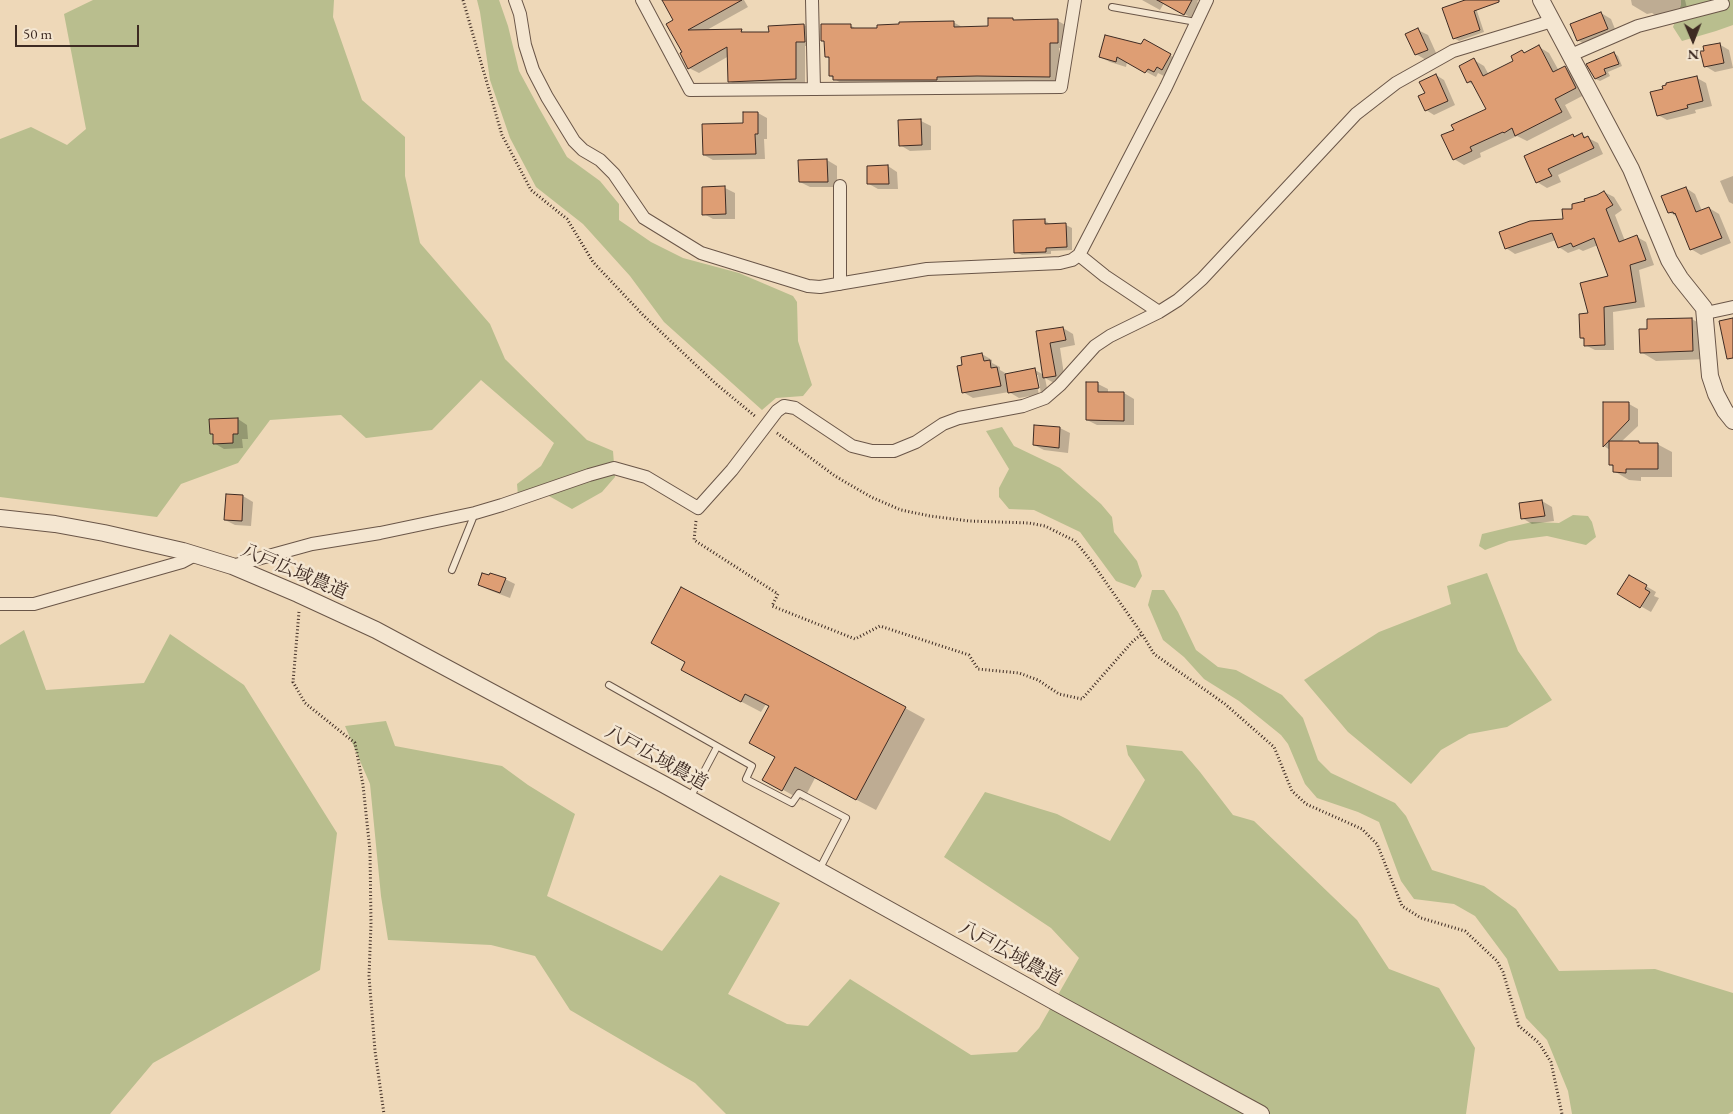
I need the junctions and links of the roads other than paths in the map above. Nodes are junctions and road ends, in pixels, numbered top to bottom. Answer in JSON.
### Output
{"nodes":[{"id":1,"x":515,"y":0,"type":"edge"},
{"id":2,"x":642,"y":0,"type":"edge"},
{"id":3,"x":812,"y":0,"type":"edge"},
{"id":4,"x":1075,"y":0,"type":"edge"},
{"id":5,"x":1207,"y":0,"type":"edge"},
{"id":6,"x":1541,"y":0,"type":"edge"},
{"id":7,"x":1724,"y":4,"type":"dead end"},
{"id":8,"x":1112,"y":7,"type":"dead end"},
{"id":9,"x":1552,"y":21,"type":"junction"},
{"id":10,"x":1196,"y":22,"type":"junction"},
{"id":11,"x":1571,"y":55,"type":"junction"},
{"id":12,"x":814,"y":90,"type":"junction"},
{"id":13,"x":840,"y":186,"type":"dead end"},
{"id":14,"x":1079,"y":255,"type":"junction"},
{"id":15,"x":840,"y":284,"type":"junction"},
{"id":16,"x":1733,"y":308,"type":"edge"},
{"id":17,"x":1159,"y":312,"type":"junction"},
{"id":18,"x":1706,"y":313,"type":"junction"},
{"id":19,"x":1733,"y":421,"type":"edge"},
{"id":20,"x":475,"y":513,"type":"junction"},
{"id":21,"x":0,"y":518,"type":"edge"},
{"id":22,"x":194,"y":555,"type":"junction"},
{"id":23,"x":232,"y":566,"type":"junction"},
{"id":24,"x":452,"y":570,"type":"dead end"},
{"id":25,"x":0,"y":604,"type":"edge"},
{"id":26,"x":609,"y":685,"type":"dead end"},
{"id":27,"x":717,"y":747,"type":"junction"},
{"id":28,"x":689,"y":799,"type":"junction"},
{"id":29,"x":819,"y":871,"type":"junction"},
{"id":30,"x":1261,"y":1114,"type":"edge"}],
"edges":[{"from":1,"to":15,"type":"street"},
{"from":2,"to":12,"type":"street"},
{"from":3,"to":12,"type":"street"},
{"from":4,"to":12,"type":"street"},
{"from":5,"to":10,"type":"street"},
{"from":6,"to":9,"type":"street"},
{"from":7,"to":11,"type":"street"},
{"from":8,"to":10,"type":"lane"},
{"from":9,"to":11,"type":"street"},
{"from":9,"to":17,"type":"street"},
{"from":10,"to":14,"type":"street"},
{"from":11,"to":18,"type":"street"},
{"from":13,"to":15,"type":"street"},
{"from":14,"to":15,"type":"street"},
{"from":14,"to":17,"type":"street"},
{"from":16,"to":18,"type":"street"},
{"from":17,"to":20,"type":"street"},
{"from":18,"to":19,"type":"street"},
{"from":20,"to":23,"type":"street"},
{"from":20,"to":24,"type":"lane"},
{"from":21,"to":22,"type":"street","name":"八戸広域農道"},
{"from":22,"to":23,"type":"street","name":"八戸広域農道"},
{"from":22,"to":25,"type":"street"},
{"from":23,"to":28,"type":"street","name":"八戸広域農道"},
{"from":26,"to":27,"type":"lane"},
{"from":27,"to":28,"type":"lane"},
{"from":27,"to":29,"type":"lane"},
{"from":28,"to":29,"type":"street","name":"八戸広域農道"},
{"from":29,"to":30,"type":"street","name":"八戸広域農道"}]}
